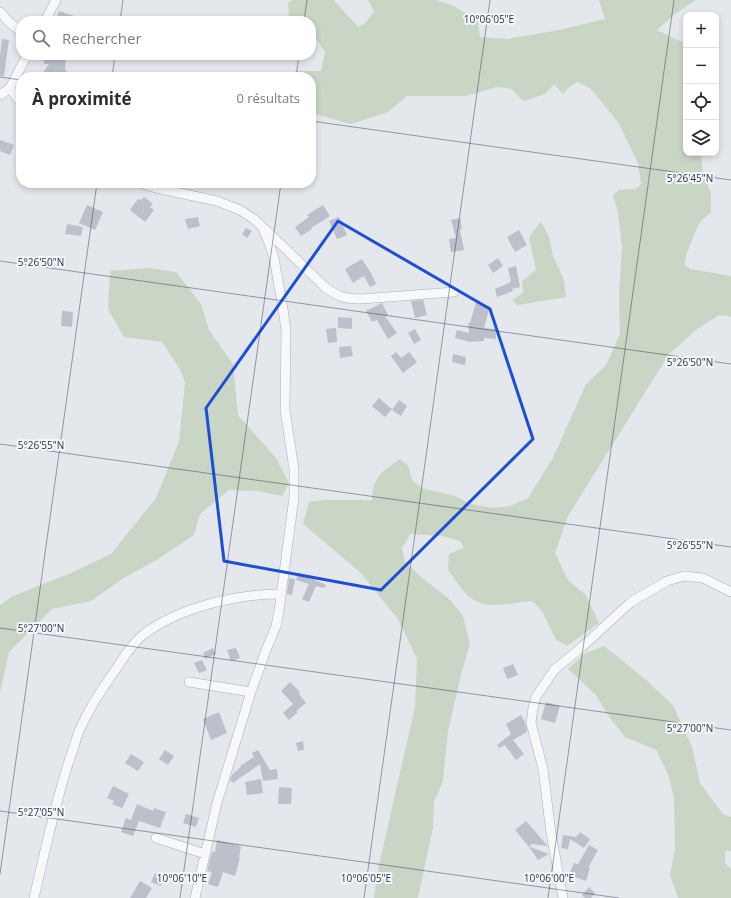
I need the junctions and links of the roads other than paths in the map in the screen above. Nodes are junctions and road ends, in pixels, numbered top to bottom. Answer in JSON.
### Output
{"nodes":[{"id":1,"x":56,"y":0,"type":"edge"},
{"id":2,"x":0,"y":12,"type":"edge"},
{"id":3,"x":48,"y":16,"type":"edge"},
{"id":4,"x":16,"y":28,"type":"edge"},
{"id":5,"x":24,"y":60,"type":"edge"},
{"id":6,"x":18,"y":72,"type":"edge"},
{"id":7,"x":16,"y":76,"type":"edge"},
{"id":8,"x":10,"y":88,"type":"junction"},
{"id":9,"x":0,"y":95,"type":"edge"},
{"id":10,"x":16,"y":97,"type":"edge"},
{"id":11,"x":156,"y":188,"type":"edge"},
{"id":12,"x":263,"y":228,"type":"junction"},
{"id":13,"x":454,"y":292,"type":"dead end"},
{"id":14,"x":731,"y":592,"type":"edge"},
{"id":15,"x":281,"y":594,"type":"junction"},
{"id":16,"x":189,"y":682,"type":"dead end"},
{"id":17,"x":251,"y":692,"type":"junction"},
{"id":18,"x":156,"y":838,"type":"dead end"},
{"id":19,"x":205,"y":854,"type":"junction"},
{"id":20,"x":34,"y":898,"type":"edge"},
{"id":21,"x":195,"y":898,"type":"edge"},
{"id":22,"x":563,"y":898,"type":"edge"}],
"edges":[{"from":1,"to":3,"type":"street"},
{"from":2,"to":4,"type":"street"},
{"from":5,"to":6,"type":"street"},
{"from":7,"to":8,"type":"street"},
{"from":8,"to":9,"type":"street"},
{"from":8,"to":10,"type":"street"},
{"from":11,"to":12,"type":"street"},
{"from":12,"to":13,"type":"street"},
{"from":12,"to":15,"type":"street"},
{"from":14,"to":22,"type":"street"},
{"from":15,"to":17,"type":"street"},
{"from":15,"to":20,"type":"street"},
{"from":16,"to":17,"type":"street"},
{"from":17,"to":19,"type":"street"},
{"from":18,"to":19,"type":"street"},
{"from":19,"to":21,"type":"street"}]}
